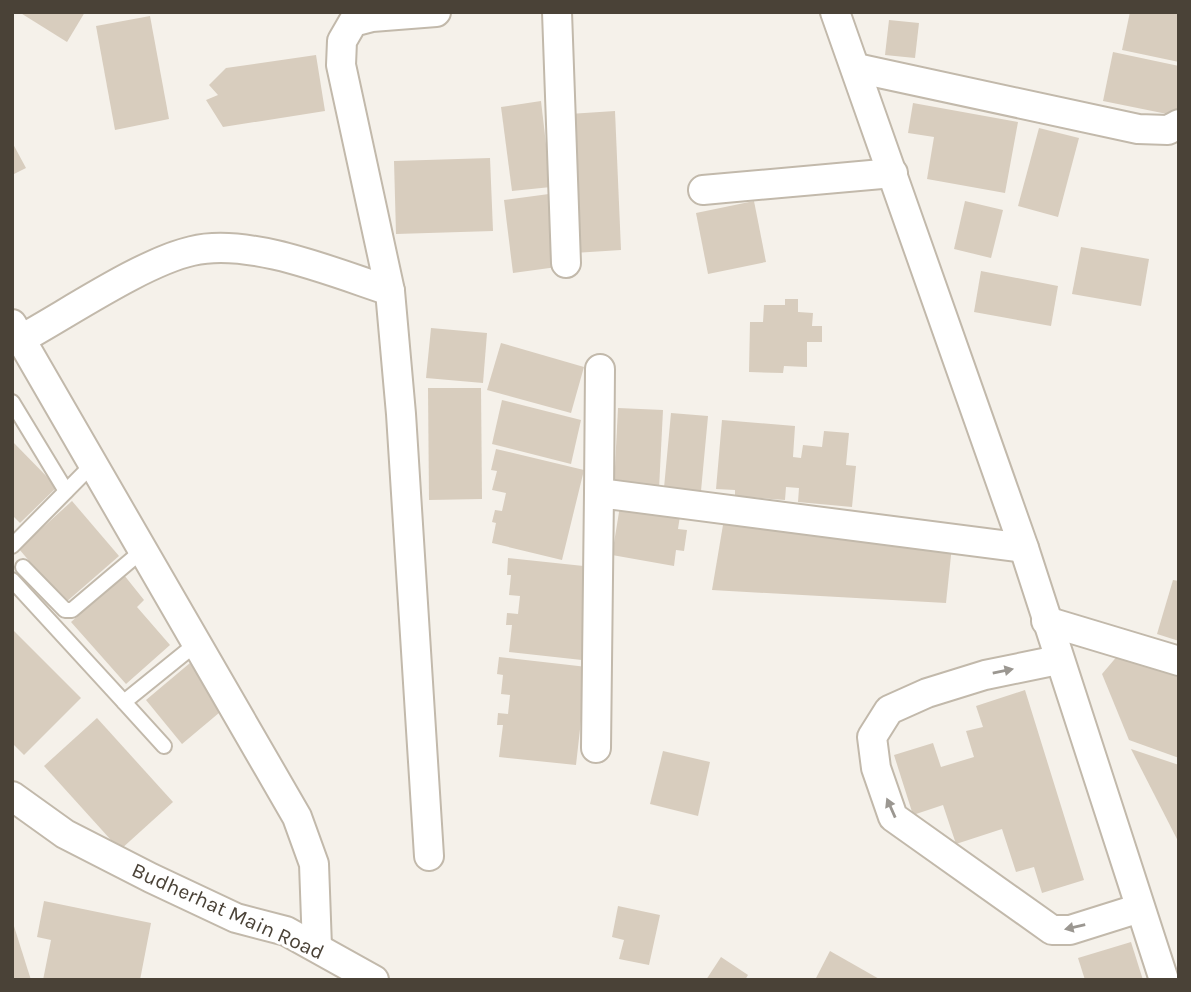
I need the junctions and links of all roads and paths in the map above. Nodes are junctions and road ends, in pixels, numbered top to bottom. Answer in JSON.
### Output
{"nodes":[{"id":1,"x":436,"y":12,"type":"edge"},
{"id":2,"x":557,"y":12,"type":"edge"},
{"id":3,"x":835,"y":12,"type":"edge"},
{"id":4,"x":856,"y":68,"type":"junction"},
{"id":5,"x":1179,"y":124,"type":"edge"},
{"id":6,"x":893,"y":173,"type":"junction"},
{"id":7,"x":703,"y":190,"type":"dead end"},
{"id":8,"x":566,"y":263,"type":"dead end"},
{"id":9,"x":390,"y":291,"type":"junction"},
{"id":10,"x":17,"y":332,"type":"edge"},
{"id":11,"x":600,"y":369,"type":"dead end"},
{"id":12,"x":12,"y":402,"type":"edge"},
{"id":13,"x":93,"y":464,"type":"junction"},
{"id":14,"x":66,"y":491,"type":"junction"},
{"id":15,"x":599,"y":494,"type":"junction"},
{"id":16,"x":12,"y":546,"type":"edge"},
{"id":17,"x":1024,"y":548,"type":"junction"},
{"id":18,"x":143,"y":550,"type":"junction"},
{"id":19,"x":23,"y":567,"type":"dead end"},
{"id":20,"x":12,"y":580,"type":"edge"},
{"id":21,"x":1046,"y":621,"type":"junction"},
{"id":22,"x":197,"y":643,"type":"junction"},
{"id":23,"x":1058,"y":660,"type":"junction"},
{"id":24,"x":1179,"y":661,"type":"edge"},
{"id":25,"x":124,"y":702,"type":"junction"},
{"id":26,"x":164,"y":746,"type":"dead end"},
{"id":27,"x":597,"y":748,"type":"dead end"},
{"id":28,"x":12,"y":796,"type":"edge"},
{"id":29,"x":429,"y":856,"type":"dead end"},
{"id":30,"x":1140,"y":908,"type":"junction"},
{"id":31,"x":317,"y":947,"type":"junction"},
{"id":32,"x":374,"y":980,"type":"edge"},
{"id":33,"x":1164,"y":980,"type":"edge"}],
"edges":[{"from":1,"to":9,"type":"street"},
{"from":2,"to":8,"type":"street"},
{"from":3,"to":4,"type":"street"},
{"from":4,"to":5,"type":"street"},
{"from":4,"to":6,"type":"street"},
{"from":6,"to":7,"type":"street"},
{"from":6,"to":17,"type":"street"},
{"from":9,"to":10,"type":"street"},
{"from":9,"to":29,"type":"street"},
{"from":10,"to":13,"type":"street"},
{"from":11,"to":15,"type":"street"},
{"from":12,"to":14,"type":"lane"},
{"from":13,"to":14,"type":"lane"},
{"from":13,"to":18,"type":"street"},
{"from":14,"to":16,"type":"lane"},
{"from":15,"to":17,"type":"street"},
{"from":15,"to":27,"type":"street"},
{"from":17,"to":21,"type":"street"},
{"from":18,"to":19,"type":"lane"},
{"from":18,"to":22,"type":"street"},
{"from":20,"to":25,"type":"lane"},
{"from":21,"to":23,"type":"street"},
{"from":21,"to":24,"type":"street"},
{"from":22,"to":25,"type":"lane"},
{"from":22,"to":31,"type":"street"},
{"from":23,"to":30,"type":"street"},
{"from":30,"to":23,"type":"street","one_way":true},
{"from":25,"to":26,"type":"lane"},
{"from":28,"to":31,"type":"street","name":"Budherhat Main Road"},
{"from":30,"to":33,"type":"street"},
{"from":31,"to":32,"type":"street","name":"Budherhat Main Road"}]}
